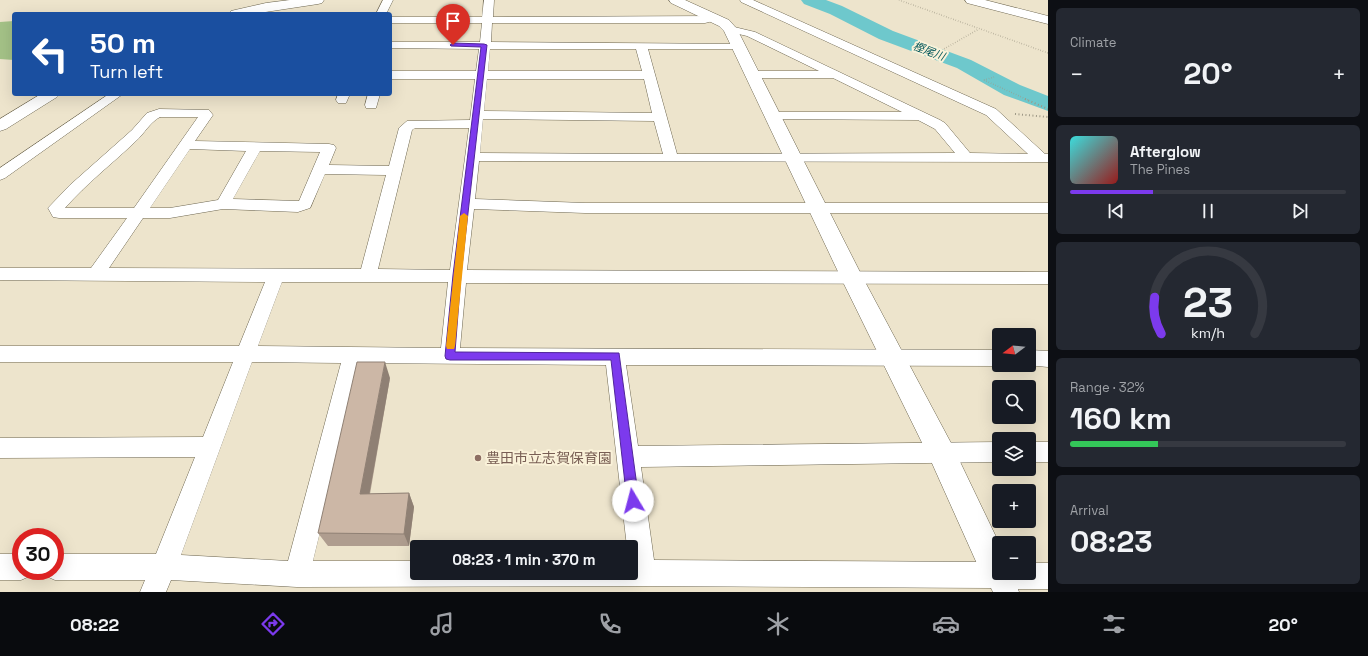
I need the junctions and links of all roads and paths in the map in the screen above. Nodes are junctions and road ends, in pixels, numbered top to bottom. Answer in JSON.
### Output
{"nodes":[{"id":1,"x":318,"y":0,"type":"edge"},
{"id":2,"x":388,"y":0,"type":"edge"},
{"id":3,"x":489,"y":0,"type":"edge"},
{"id":4,"x":675,"y":0,"type":"edge"},
{"id":5,"x":745,"y":0,"type":"edge"},
{"id":6,"x":899,"y":0,"type":"edge"},
{"id":7,"x":970,"y":0,"type":"edge"},
{"id":8,"x":244,"y":12,"type":"edge"},
{"id":9,"x":382,"y":12,"type":"edge"},
{"id":10,"x":392,"y":20,"type":"edge"},
{"id":11,"x":487,"y":20,"type":"junction"},
{"id":12,"x":1048,"y":20,"type":"edge"},
{"id":13,"x":979,"y":29,"type":"junction"},
{"id":14,"x":727,"y":31,"type":"junction"},
{"id":15,"x":392,"y":45,"type":"edge"},
{"id":16,"x":484,"y":45,"type":"junction"},
{"id":17,"x":641,"y":46,"type":"junction"},
{"id":18,"x":942,"y":50,"type":"dead end"},
{"id":19,"x":1048,"y":54,"type":"edge"},
{"id":20,"x":392,"y":75,"type":"edge"},
{"id":21,"x":481,"y":75,"type":"junction"},
{"id":22,"x":648,"y":75,"type":"junction"},
{"id":23,"x":753,"y":75,"type":"junction"},
{"id":24,"x":837,"y":75,"type":"junction"},
{"id":25,"x":994,"y":78,"type":"dead end"},
{"id":26,"x":49,"y":96,"type":"edge"},
{"id":27,"x":114,"y":96,"type":"edge"},
{"id":28,"x":1048,"y":109,"type":"edge"},
{"id":29,"x":991,"y":112,"type":"junction"},
{"id":30,"x":774,"y":116,"type":"junction"},
{"id":31,"x":923,"y":116,"type":"junction"},
{"id":32,"x":660,"y":117,"type":"junction"},
{"id":33,"x":1048,"y":117,"type":"edge"},
{"id":34,"x":476,"y":120,"type":"junction"},
{"id":35,"x":0,"y":126,"type":"edge"},
{"id":36,"x":186,"y":145,"type":"junction"},
{"id":37,"x":255,"y":146,"type":"junction"},
{"id":38,"x":472,"y":157,"type":"junction"},
{"id":39,"x":794,"y":157,"type":"junction"},
{"id":40,"x":965,"y":157,"type":"junction"},
{"id":41,"x":1044,"y":157,"type":"edge"},
{"id":42,"x":671,"y":158,"type":"junction"},
{"id":43,"x":320,"y":169,"type":"junction"},
{"id":44,"x":394,"y":171,"type":"junction"},
{"id":45,"x":0,"y":175,"type":"edge"},
{"id":46,"x":222,"y":204,"type":"junction"},
{"id":47,"x":466,"y":204,"type":"junction"},
{"id":48,"x":818,"y":207,"type":"junction"},
{"id":49,"x":1048,"y":208,"type":"edge"},
{"id":50,"x":138,"y":213,"type":"junction"},
{"id":51,"x":0,"y":274,"type":"edge"},
{"id":52,"x":96,"y":274,"type":"junction"},
{"id":53,"x":276,"y":275,"type":"junction"},
{"id":54,"x":368,"y":275,"type":"junction"},
{"id":55,"x":457,"y":275,"type":"junction"},
{"id":56,"x":852,"y":278,"type":"junction"},
{"id":57,"x":1048,"y":278,"type":"edge"},
{"id":58,"x":0,"y":354,"type":"edge"},
{"id":59,"x":245,"y":354,"type":"junction"},
{"id":60,"x":353,"y":355,"type":"junction"},
{"id":61,"x":450,"y":356,"type":"junction"},
{"id":62,"x":615,"y":356,"type":"junction"},
{"id":63,"x":893,"y":357,"type":"junction"},
{"id":64,"x":992,"y":358,"type":"edge"},
{"id":65,"x":1036,"y":358,"type":"edge"},
{"id":66,"x":1048,"y":359,"type":"edge"},
{"id":67,"x":209,"y":447,"type":"junction"},
{"id":68,"x":0,"y":448,"type":"edge"},
{"id":69,"x":941,"y":452,"type":"junction"},
{"id":70,"x":992,"y":452,"type":"edge"},
{"id":71,"x":1036,"y":452,"type":"edge"},
{"id":72,"x":1048,"y":452,"type":"edge"},
{"id":73,"x":627,"y":457,"type":"junction"},
{"id":74,"x":0,"y":567,"type":"edge"},
{"id":75,"x":12,"y":567,"type":"edge"},
{"id":76,"x":64,"y":567,"type":"edge"},
{"id":77,"x":164,"y":567,"type":"junction"},
{"id":78,"x":643,"y":573,"type":"junction"},
{"id":79,"x":297,"y":574,"type":"junction"},
{"id":80,"x":1048,"y":576,"type":"edge"},
{"id":81,"x":1002,"y":584,"type":"edge"},
{"id":82,"x":153,"y":592,"type":"edge"}],
"edges":[{"from":1,"to":8,"type":"street"},
{"from":2,"to":9,"type":"street"},
{"from":3,"to":11,"type":"street"},
{"from":4,"to":14,"type":"street"},
{"from":5,"to":29,"type":"street"},
{"from":6,"to":13,"type":"path"},
{"from":7,"to":12,"type":"street"},
{"from":10,"to":11,"type":"street"},
{"from":11,"to":14,"type":"street"},
{"from":11,"to":16,"type":"street"},
{"from":13,"to":18,"type":"path"},
{"from":13,"to":19,"type":"path"},
{"from":14,"to":17,"type":"street"},
{"from":14,"to":23,"type":"street"},
{"from":14,"to":24,"type":"street"},
{"from":15,"to":16,"type":"street"},
{"from":16,"to":17,"type":"street"},
{"from":16,"to":21,"type":"street"},
{"from":17,"to":22,"type":"street"},
{"from":20,"to":21,"type":"street"},
{"from":21,"to":22,"type":"street"},
{"from":21,"to":34,"type":"street"},
{"from":22,"to":32,"type":"street"},
{"from":23,"to":24,"type":"street"},
{"from":23,"to":30,"type":"street"},
{"from":24,"to":31,"type":"street"},
{"from":25,"to":28,"type":"path"},
{"from":26,"to":35,"type":"street"},
{"from":27,"to":45,"type":"street"},
{"from":29,"to":33,"type":"path"},
{"from":29,"to":41,"type":"street"},
{"from":30,"to":31,"type":"street"},
{"from":30,"to":39,"type":"street"},
{"from":31,"to":40,"type":"street"},
{"from":32,"to":34,"type":"street"},
{"from":32,"to":42,"type":"street"},
{"from":34,"to":38,"type":"street"},
{"from":34,"to":44,"type":"street"},
{"from":36,"to":37,"type":"street"},
{"from":36,"to":50,"type":"street"},
{"from":36,"to":50,"type":"street"},
{"from":37,"to":43,"type":"street"},
{"from":37,"to":46,"type":"street"},
{"from":38,"to":42,"type":"street"},
{"from":38,"to":47,"type":"street"},
{"from":39,"to":40,"type":"street"},
{"from":39,"to":42,"type":"street"},
{"from":39,"to":48,"type":"street"},
{"from":40,"to":41,"type":"street"},
{"from":43,"to":44,"type":"street"},
{"from":43,"to":46,"type":"street"},
{"from":44,"to":54,"type":"street"},
{"from":46,"to":50,"type":"street"},
{"from":47,"to":48,"type":"street"},
{"from":47,"to":55,"type":"street"},
{"from":48,"to":49,"type":"street"},
{"from":48,"to":56,"type":"street"},
{"from":50,"to":52,"type":"street"},
{"from":51,"to":52,"type":"street"},
{"from":52,"to":53,"type":"street"},
{"from":53,"to":54,"type":"street"},
{"from":53,"to":59,"type":"street"},
{"from":54,"to":55,"type":"street"},
{"from":55,"to":56,"type":"street"},
{"from":55,"to":61,"type":"street"},
{"from":56,"to":57,"type":"street"},
{"from":56,"to":63,"type":"street"},
{"from":58,"to":59,"type":"street"},
{"from":59,"to":60,"type":"street"},
{"from":59,"to":67,"type":"street"},
{"from":60,"to":61,"type":"street"},
{"from":60,"to":79,"type":"street"},
{"from":61,"to":62,"type":"street"},
{"from":62,"to":63,"type":"street"},
{"from":62,"to":73,"type":"street"},
{"from":63,"to":64,"type":"street"},
{"from":63,"to":69,"type":"street"},
{"from":65,"to":66,"type":"street"},
{"from":67,"to":68,"type":"street"},
{"from":67,"to":77,"type":"street"},
{"from":69,"to":70,"type":"street"},
{"from":69,"to":73,"type":"street"},
{"from":69,"to":81,"type":"street"},
{"from":71,"to":72,"type":"street"},
{"from":73,"to":78,"type":"street"},
{"from":74,"to":75,"type":"street"},
{"from":76,"to":77,"type":"street"},
{"from":77,"to":79,"type":"street"},
{"from":77,"to":82,"type":"street"},
{"from":78,"to":79,"type":"street"},
{"from":78,"to":81,"type":"street"},
{"from":80,"to":81,"type":"street"}]}
